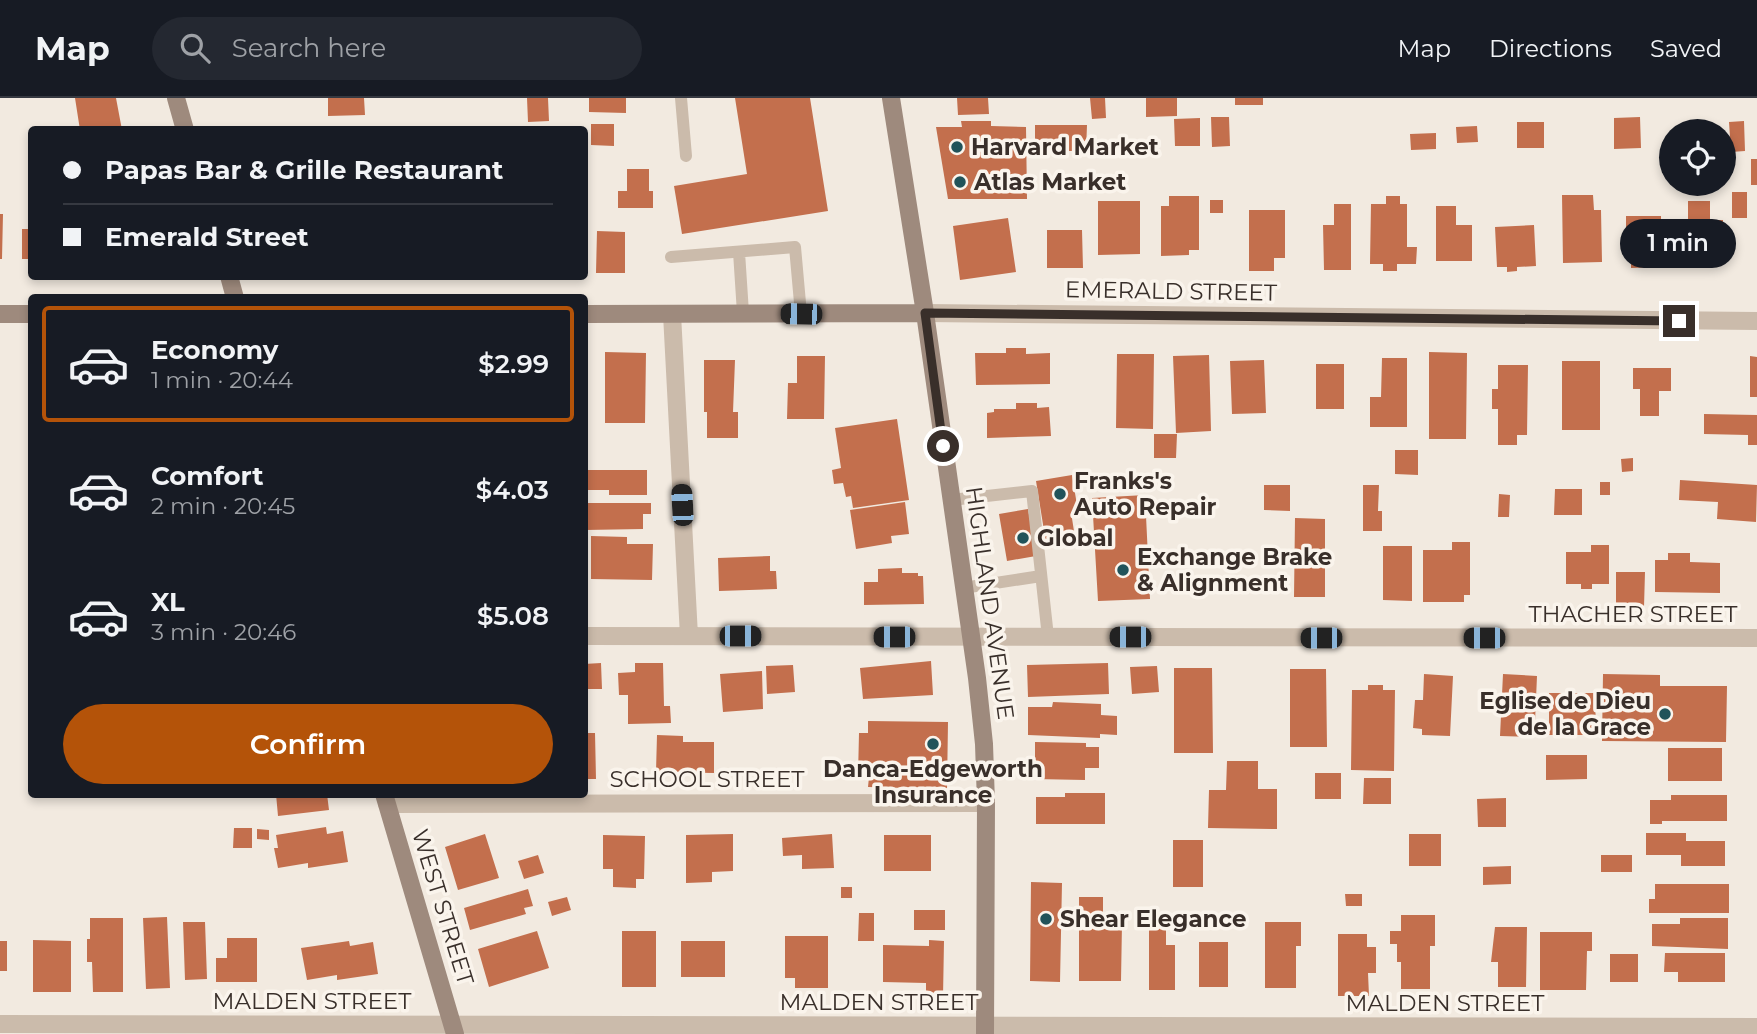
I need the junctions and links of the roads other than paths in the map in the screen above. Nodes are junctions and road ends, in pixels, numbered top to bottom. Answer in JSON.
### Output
{"nodes":[{"id":1,"x":176,"y":98,"type":"edge"},
{"id":2,"x":681,"y":98,"type":"edge"},
{"id":3,"x":891,"y":98,"type":"edge"},
{"id":4,"x":184,"y":126,"type":"edge"},
{"id":5,"x":686,"y":156,"type":"dead end"},
{"id":6,"x":739,"y":252,"type":"junction"},
{"id":7,"x":671,"y":257,"type":"dead end"},
{"id":8,"x":743,"y":313,"type":"junction"},
{"id":9,"x":925,"y":313,"type":"junction"},
{"id":10,"x":0,"y":314,"type":"edge"},
{"id":11,"x":28,"y":314,"type":"edge"},
{"id":12,"x":588,"y":314,"type":"edge"},
{"id":13,"x":672,"y":314,"type":"junction"},
{"id":14,"x":801,"y":314,"type":"junction"},
{"id":15,"x":1757,"y":321,"type":"edge"},
{"id":16,"x":951,"y":499,"type":"junction"},
{"id":17,"x":1041,"y":576,"type":"junction"},
{"id":18,"x":963,"y":588,"type":"junction"},
{"id":19,"x":588,"y":636,"type":"edge"},
{"id":20,"x":689,"y":636,"type":"junction"},
{"id":21,"x":970,"y":637,"type":"junction"},
{"id":22,"x":1048,"y":637,"type":"junction"},
{"id":23,"x":1757,"y":638,"type":"edge"},
{"id":24,"x":385,"y":799,"type":"edge"},
{"id":25,"x":986,"y":803,"type":"junction"},
{"id":26,"x":0,"y":1024,"type":"edge"},
{"id":27,"x":1757,"y":1027,"type":"edge"},
{"id":28,"x":454,"y":1030,"type":"edge"},
{"id":29,"x":985,"y":1030,"type":"edge"},
{"id":30,"x":1240,"y":1031,"type":"edge"}],
"edges":[{"from":1,"to":4,"type":"main road"},
{"from":2,"to":5,"type":"lane"},
{"from":3,"to":9,"type":"main road","name":"HIGHLAND AVENUE"},
{"from":6,"to":7,"type":"lane"},
{"from":6,"to":8,"type":"lane"},
{"from":6,"to":14,"type":"lane"},
{"from":8,"to":13,"type":"main road","name":"EMERALD STREET"},
{"from":8,"to":14,"type":"main road","name":"EMERALD STREET"},
{"from":9,"to":14,"type":"main road","name":"EMERALD STREET"},
{"from":9,"to":15,"type":"street","name":"EMERALD STREET"},
{"from":9,"to":16,"type":"main road","name":"HIGHLAND AVENUE"},
{"from":10,"to":11,"type":"main road"},
{"from":12,"to":13,"type":"main road","name":"EMERALD STREET"},
{"from":13,"to":20,"type":"street"},
{"from":16,"to":17,"type":"lane"},
{"from":16,"to":18,"type":"main road","name":"HIGHLAND AVENUE"},
{"from":17,"to":18,"type":"lane"},
{"from":17,"to":22,"type":"lane"},
{"from":18,"to":21,"type":"main road","name":"HIGHLAND AVENUE"},
{"from":19,"to":20,"type":"street","name":"THACHER STREET"},
{"from":20,"to":21,"type":"street","name":"THACHER STREET"},
{"from":21,"to":22,"type":"street","name":"THACHER STREET"},
{"from":21,"to":25,"type":"main road","name":"HIGHLAND AVENUE"},
{"from":22,"to":23,"type":"street","name":"THACHER STREET"},
{"from":24,"to":25,"type":"street","name":"SCHOOL STREET"},
{"from":24,"to":28,"type":"main road","name":"WEST STREET"},
{"from":25,"to":29,"type":"main road","name":"HIGHLAND AVENUE"},
{"from":26,"to":28,"type":"street","name":"MALDEN STREET"},
{"from":27,"to":30,"type":"street","name":"MALDEN STREET"},
{"from":28,"to":29,"type":"street","name":"MALDEN STREET"},
{"from":29,"to":30,"type":"street","name":"MALDEN STREET"}]}
